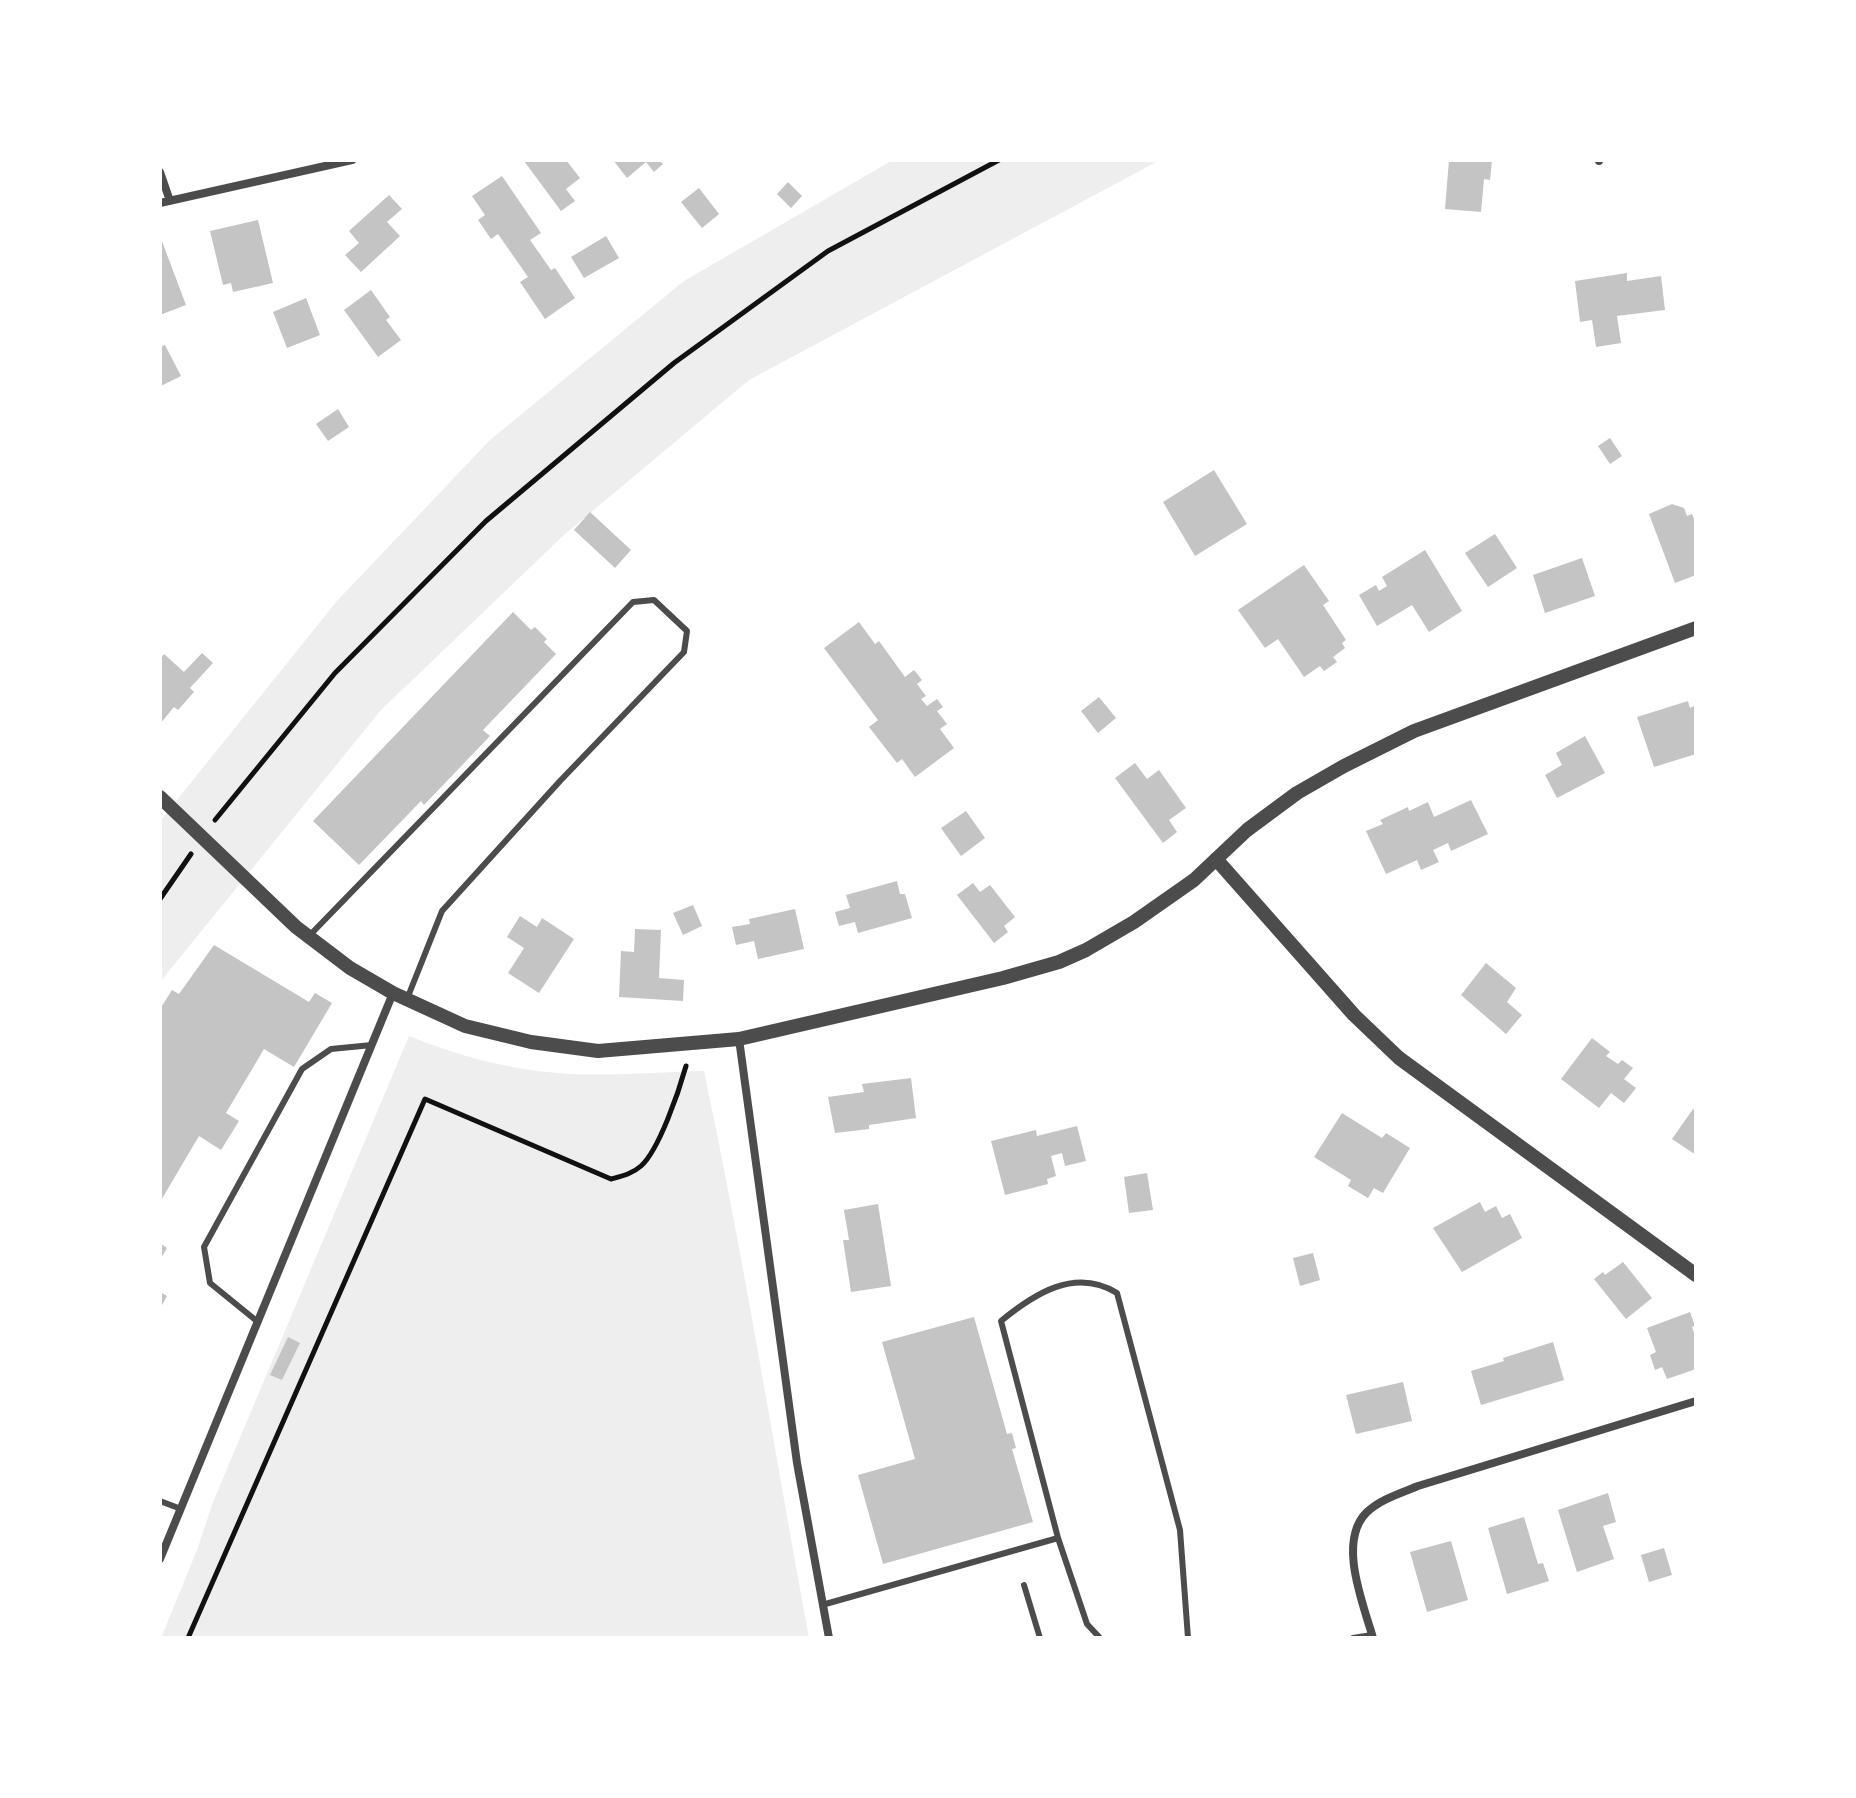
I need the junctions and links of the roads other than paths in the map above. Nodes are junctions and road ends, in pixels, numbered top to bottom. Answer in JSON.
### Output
{"nodes":[{"id":1,"x":352,"y":160,"type":"edge"},
{"id":2,"x":160,"y":172,"type":"edge"},
{"id":3,"x":165,"y":202,"type":"edge"},
{"id":4,"x":1696,"y":628,"type":"edge"},
{"id":5,"x":160,"y":797,"type":"edge"},
{"id":6,"x":1216,"y":859,"type":"junction"},
{"id":7,"x":308,"y":936,"type":"junction"},
{"id":8,"x":400,"y":996,"type":"junction"},
{"id":9,"x":739,"y":1039,"type":"junction"},
{"id":10,"x":372,"y":1045,"type":"junction"},
{"id":11,"x":1696,"y":1275,"type":"edge"},
{"id":12,"x":258,"y":1322,"type":"junction"},
{"id":13,"x":1696,"y":1401,"type":"edge"},
{"id":14,"x":160,"y":1501,"type":"edge"},
{"id":15,"x":181,"y":1509,"type":"junction"},
{"id":16,"x":1058,"y":1538,"type":"junction"},
{"id":17,"x":160,"y":1559,"type":"edge"},
{"id":18,"x":1024,"y":1585,"type":"dead end"},
{"id":19,"x":822,"y":1605,"type":"junction"},
{"id":20,"x":1373,"y":1636,"type":"edge"},
{"id":21,"x":829,"y":1638,"type":"edge"},
{"id":22,"x":1040,"y":1638,"type":"edge"},
{"id":23,"x":1100,"y":1638,"type":"edge"},
{"id":24,"x":1188,"y":1638,"type":"edge"},
{"id":25,"x":1353,"y":1638,"type":"edge"}],
"edges":[{"from":1,"to":3,"type":"street"},
{"from":2,"to":3,"type":"street"},
{"from":4,"to":6,"type":"street"},
{"from":5,"to":7,"type":"street"},
{"from":6,"to":9,"type":"street"},
{"from":6,"to":11,"type":"street"},
{"from":7,"to":8,"type":"street"},
{"from":7,"to":8,"type":"lane"},
{"from":8,"to":9,"type":"street"},
{"from":8,"to":10,"type":"street"},
{"from":9,"to":19,"type":"street"},
{"from":10,"to":12,"type":"street"},
{"from":10,"to":12,"type":"lane"},
{"from":12,"to":15,"type":"street"},
{"from":13,"to":20,"type":"street"},
{"from":14,"to":15,"type":"lane"},
{"from":15,"to":17,"type":"street"},
{"from":16,"to":19,"type":"lane"},
{"from":16,"to":23,"type":"lane"},
{"from":16,"to":24,"type":"lane"},
{"from":18,"to":22,"type":"lane"},
{"from":19,"to":21,"type":"street"},
{"from":20,"to":25,"type":"lane"}]}
